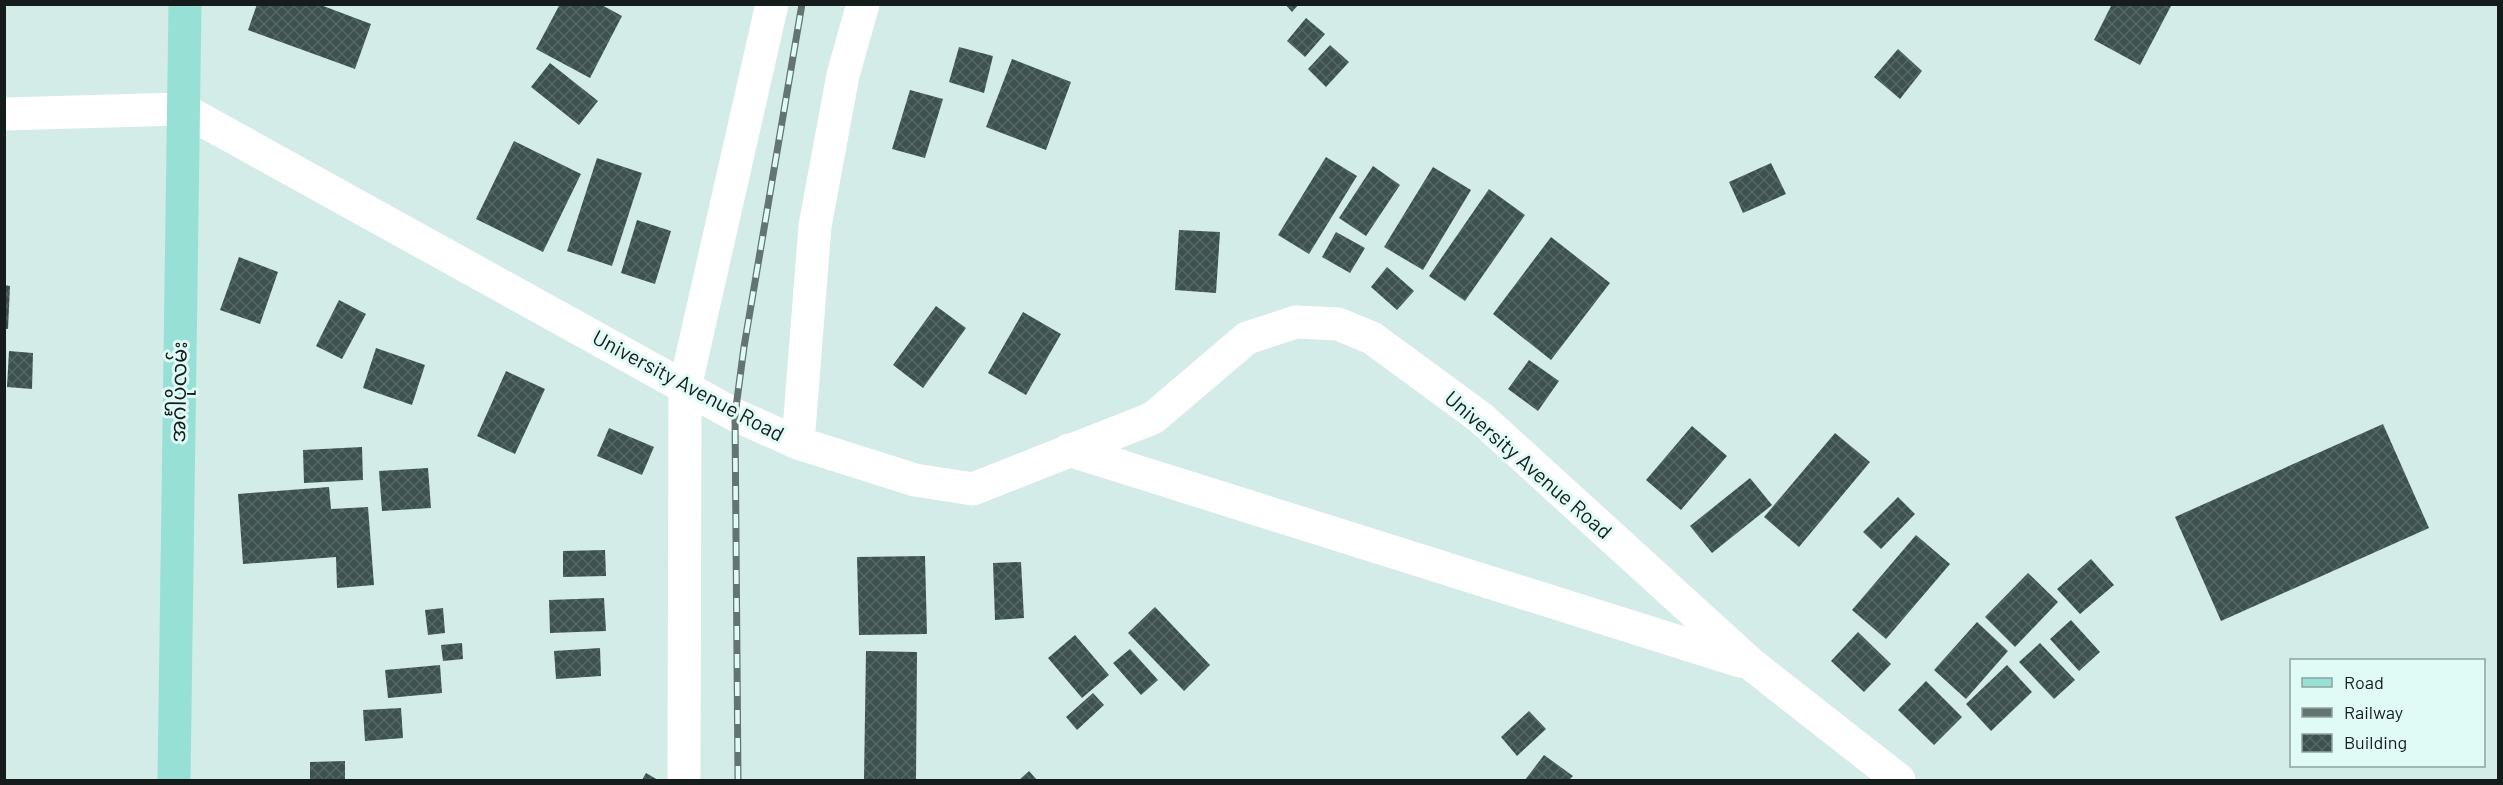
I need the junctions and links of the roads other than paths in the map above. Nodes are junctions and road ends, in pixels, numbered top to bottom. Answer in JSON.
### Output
{"nodes":[{"id":1,"x":185,"y":4,"type":"edge"},
{"id":2,"x":772,"y":4,"type":"edge"},
{"id":3,"x":863,"y":4,"type":"edge"},
{"id":4,"x":182,"y":109,"type":"junction"},
{"id":5,"x":4,"y":114,"type":"edge"},
{"id":6,"x":685,"y":387,"type":"junction"},
{"id":7,"x":798,"y":443,"type":"junction"},
{"id":8,"x":1069,"y":450,"type":"junction"},
{"id":9,"x":1751,"y":664,"type":"junction"},
{"id":10,"x":174,"y":780,"type":"edge"},
{"id":11,"x":684,"y":780,"type":"edge"},
{"id":12,"x":1899,"y":780,"type":"edge"}],
"edges":[{"from":1,"to":4,"type":"main road","name":"အင်္ဂါပိုလမ်း"},
{"from":2,"to":6,"type":"main road"},
{"from":3,"to":7,"type":"main road"},
{"from":4,"to":5,"type":"main road"},
{"from":4,"to":6,"type":"main road","name":"University Avenue Road"},
{"from":4,"to":10,"type":"main road","name":"အင်္ဂါပိုလမ်း"},
{"from":6,"to":7,"type":"main road","name":"University Avenue Road"},
{"from":6,"to":11,"type":"main road"},
{"from":7,"to":8,"type":"main road","name":"University Avenue Road"},
{"from":8,"to":9,"type":"main road"},
{"from":8,"to":9,"type":"main road","name":"University Avenue Road"},
{"from":9,"to":12,"type":"main road","name":"University Avenue Road"}]}
